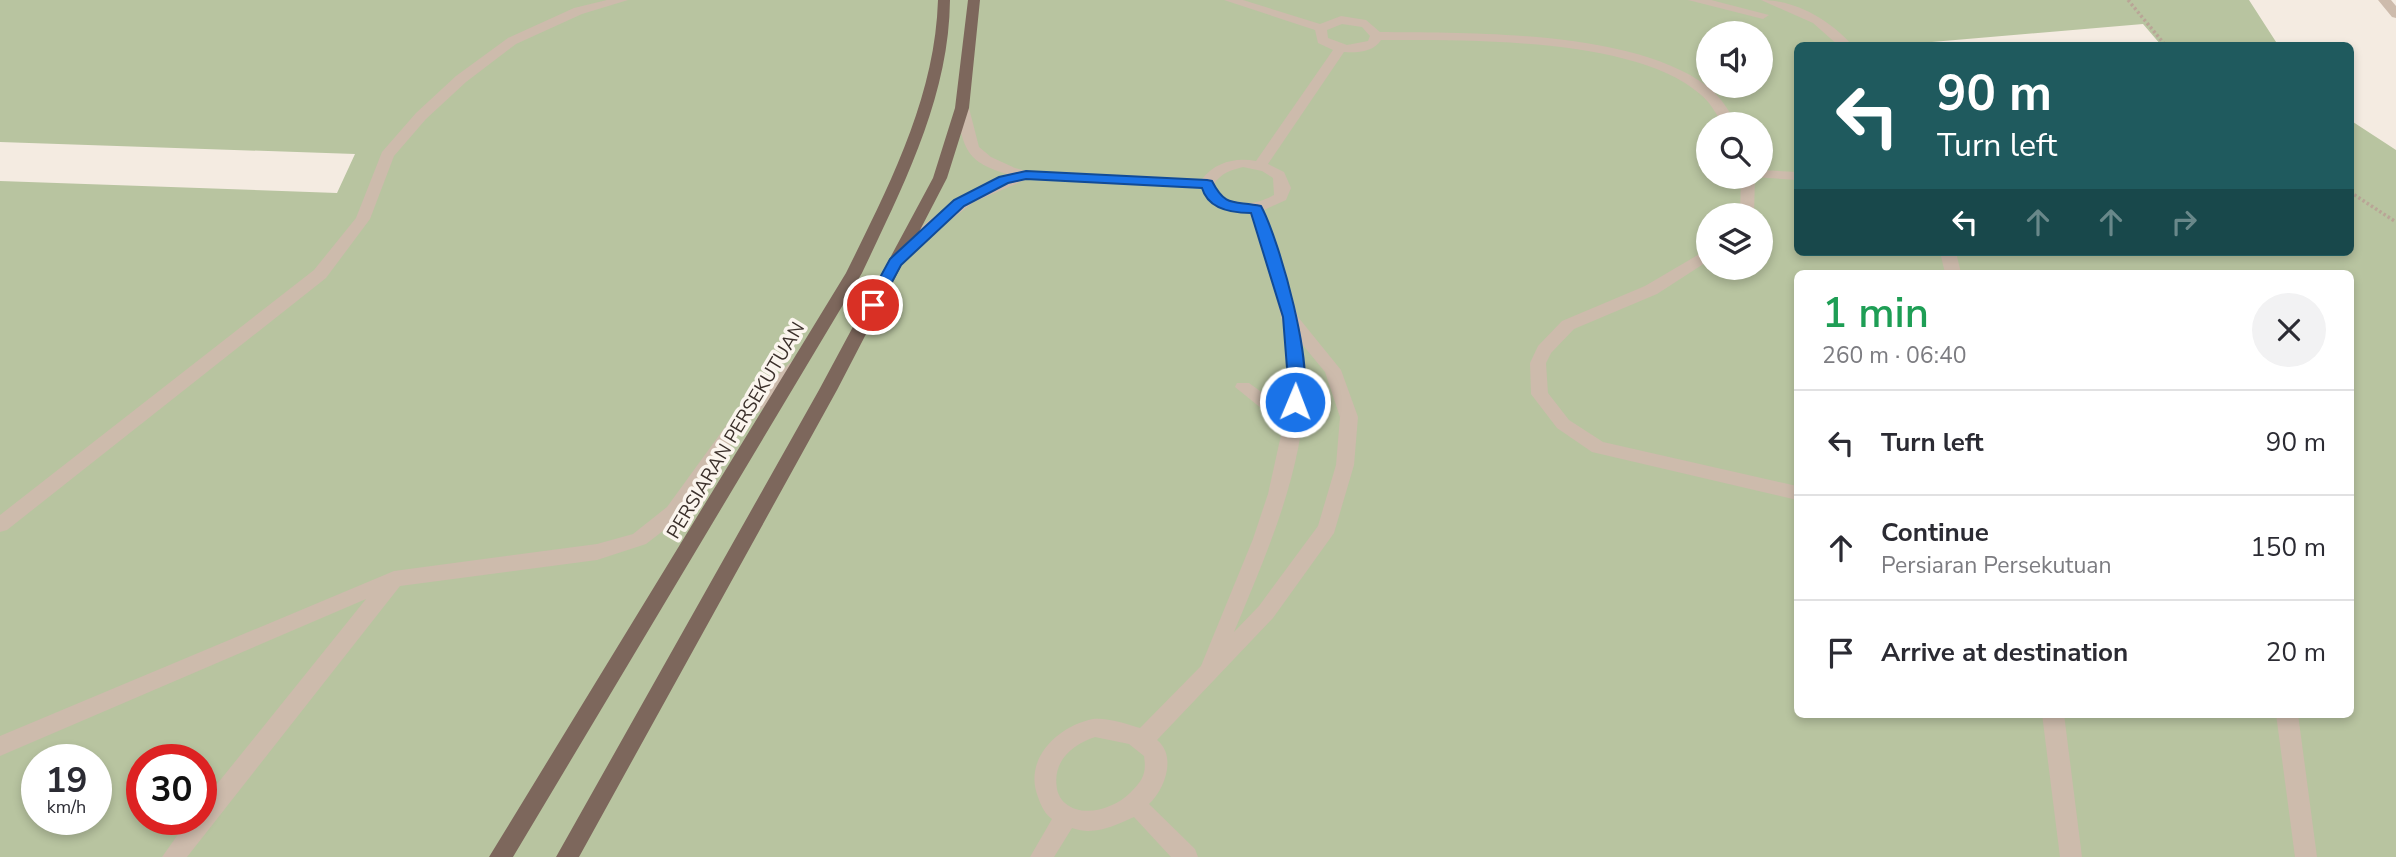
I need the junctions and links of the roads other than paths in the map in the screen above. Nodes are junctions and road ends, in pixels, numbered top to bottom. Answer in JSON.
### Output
{"nodes":[{"id":1,"x":622,"y":0,"type":"edge"},
{"id":2,"x":944,"y":0,"type":"edge"},
{"id":3,"x":974,"y":0,"type":"edge"},
{"id":4,"x":1230,"y":0,"type":"edge"},
{"id":5,"x":1694,"y":0,"type":"edge"},
{"id":6,"x":1767,"y":0,"type":"edge"},
{"id":7,"x":2384,"y":0,"type":"edge"},
{"id":8,"x":2396,"y":13,"type":"edge"},
{"id":9,"x":1763,"y":15,"type":"dead end"},
{"id":10,"x":1321,"y":27,"type":"junction"},
{"id":11,"x":1376,"y":36,"type":"junction"},
{"id":12,"x":1842,"y":42,"type":"edge"},
{"id":13,"x":1340,"y":48,"type":"junction"},
{"id":14,"x":962,"y":108,"type":"junction"},
{"id":15,"x":1722,"y":112,"type":"edge"},
{"id":16,"x":1260,"y":165,"type":"junction"},
{"id":17,"x":1026,"y":175,"type":"junction"},
{"id":18,"x":1773,"y":175,"type":"edge"},
{"id":19,"x":1794,"y":176,"type":"edge"},
{"id":20,"x":1207,"y":184,"type":"junction"},
{"id":21,"x":1256,"y":209,"type":"junction"},
{"id":22,"x":895,"y":262,"type":"junction"},
{"id":23,"x":1696,"y":262,"type":"edge"},
{"id":24,"x":1290,"y":317,"type":"junction"},
{"id":25,"x":801,"y":363,"type":"junction"},
{"id":26,"x":1243,"y":387,"type":"dead end"},
{"id":27,"x":1294,"y":425,"type":"junction"},
{"id":28,"x":1794,"y":492,"type":"edge"},
{"id":29,"x":0,"y":525,"type":"edge"},
{"id":30,"x":394,"y":579,"type":"junction"},
{"id":31,"x":1206,"y":674,"type":"junction"},
{"id":32,"x":2054,"y":718,"type":"edge"},
{"id":33,"x":2288,"y":718,"type":"edge"},
{"id":34,"x":1142,"y":741,"type":"junction"},
{"id":35,"x":0,"y":746,"type":"edge"},
{"id":36,"x":1143,"y":812,"type":"junction"},
{"id":37,"x":1064,"y":820,"type":"junction"},
{"id":38,"x":173,"y":857,"type":"edge"},
{"id":39,"x":500,"y":857,"type":"edge"},
{"id":40,"x":567,"y":857,"type":"edge"},
{"id":41,"x":1041,"y":857,"type":"edge"},
{"id":42,"x":1187,"y":857,"type":"edge"},
{"id":43,"x":2071,"y":857,"type":"edge"},
{"id":44,"x":2306,"y":857,"type":"edge"}],
"edges":[{"from":1,"to":29,"type":"street"},
{"from":2,"to":25,"type":"main road","name":"PERSIARAN PERSEKUTUAN"},
{"from":3,"to":14,"type":"main road"},
{"from":4,"to":10,"type":"street"},
{"from":5,"to":9,"type":"street"},
{"from":6,"to":12,"type":"street"},
{"from":7,"to":8,"type":"street"},
{"from":10,"to":11,"type":"street"},
{"from":10,"to":13,"type":"street"},
{"from":11,"to":13,"type":"street"},
{"from":11,"to":15,"type":"street"},
{"from":13,"to":16,"type":"street"},
{"from":14,"to":17,"type":"street"},
{"from":14,"to":22,"type":"main road"},
{"from":16,"to":20,"type":"street"},
{"from":16,"to":21,"type":"street"},
{"from":17,"to":20,"type":"street"},
{"from":17,"to":22,"type":"street"},
{"from":18,"to":19,"type":"street"},
{"from":20,"to":21,"type":"street"},
{"from":21,"to":24,"type":"street"},
{"from":22,"to":40,"type":"main road"},
{"from":23,"to":28,"type":"street"},
{"from":24,"to":27,"type":"street"},
{"from":24,"to":31,"type":"street"},
{"from":25,"to":30,"type":"street"},
{"from":25,"to":39,"type":"main road","name":"PERSIARAN PERSEKUTUAN"},
{"from":26,"to":27,"type":"street"},
{"from":27,"to":31,"type":"street"},
{"from":30,"to":35,"type":"street"},
{"from":30,"to":38,"type":"street"},
{"from":31,"to":34,"type":"street"},
{"from":32,"to":43,"type":"street"},
{"from":33,"to":44,"type":"street"},
{"from":34,"to":36,"type":"street"},
{"from":34,"to":37,"type":"street"},
{"from":36,"to":37,"type":"street"},
{"from":36,"to":42,"type":"street"},
{"from":37,"to":41,"type":"street"}]}
